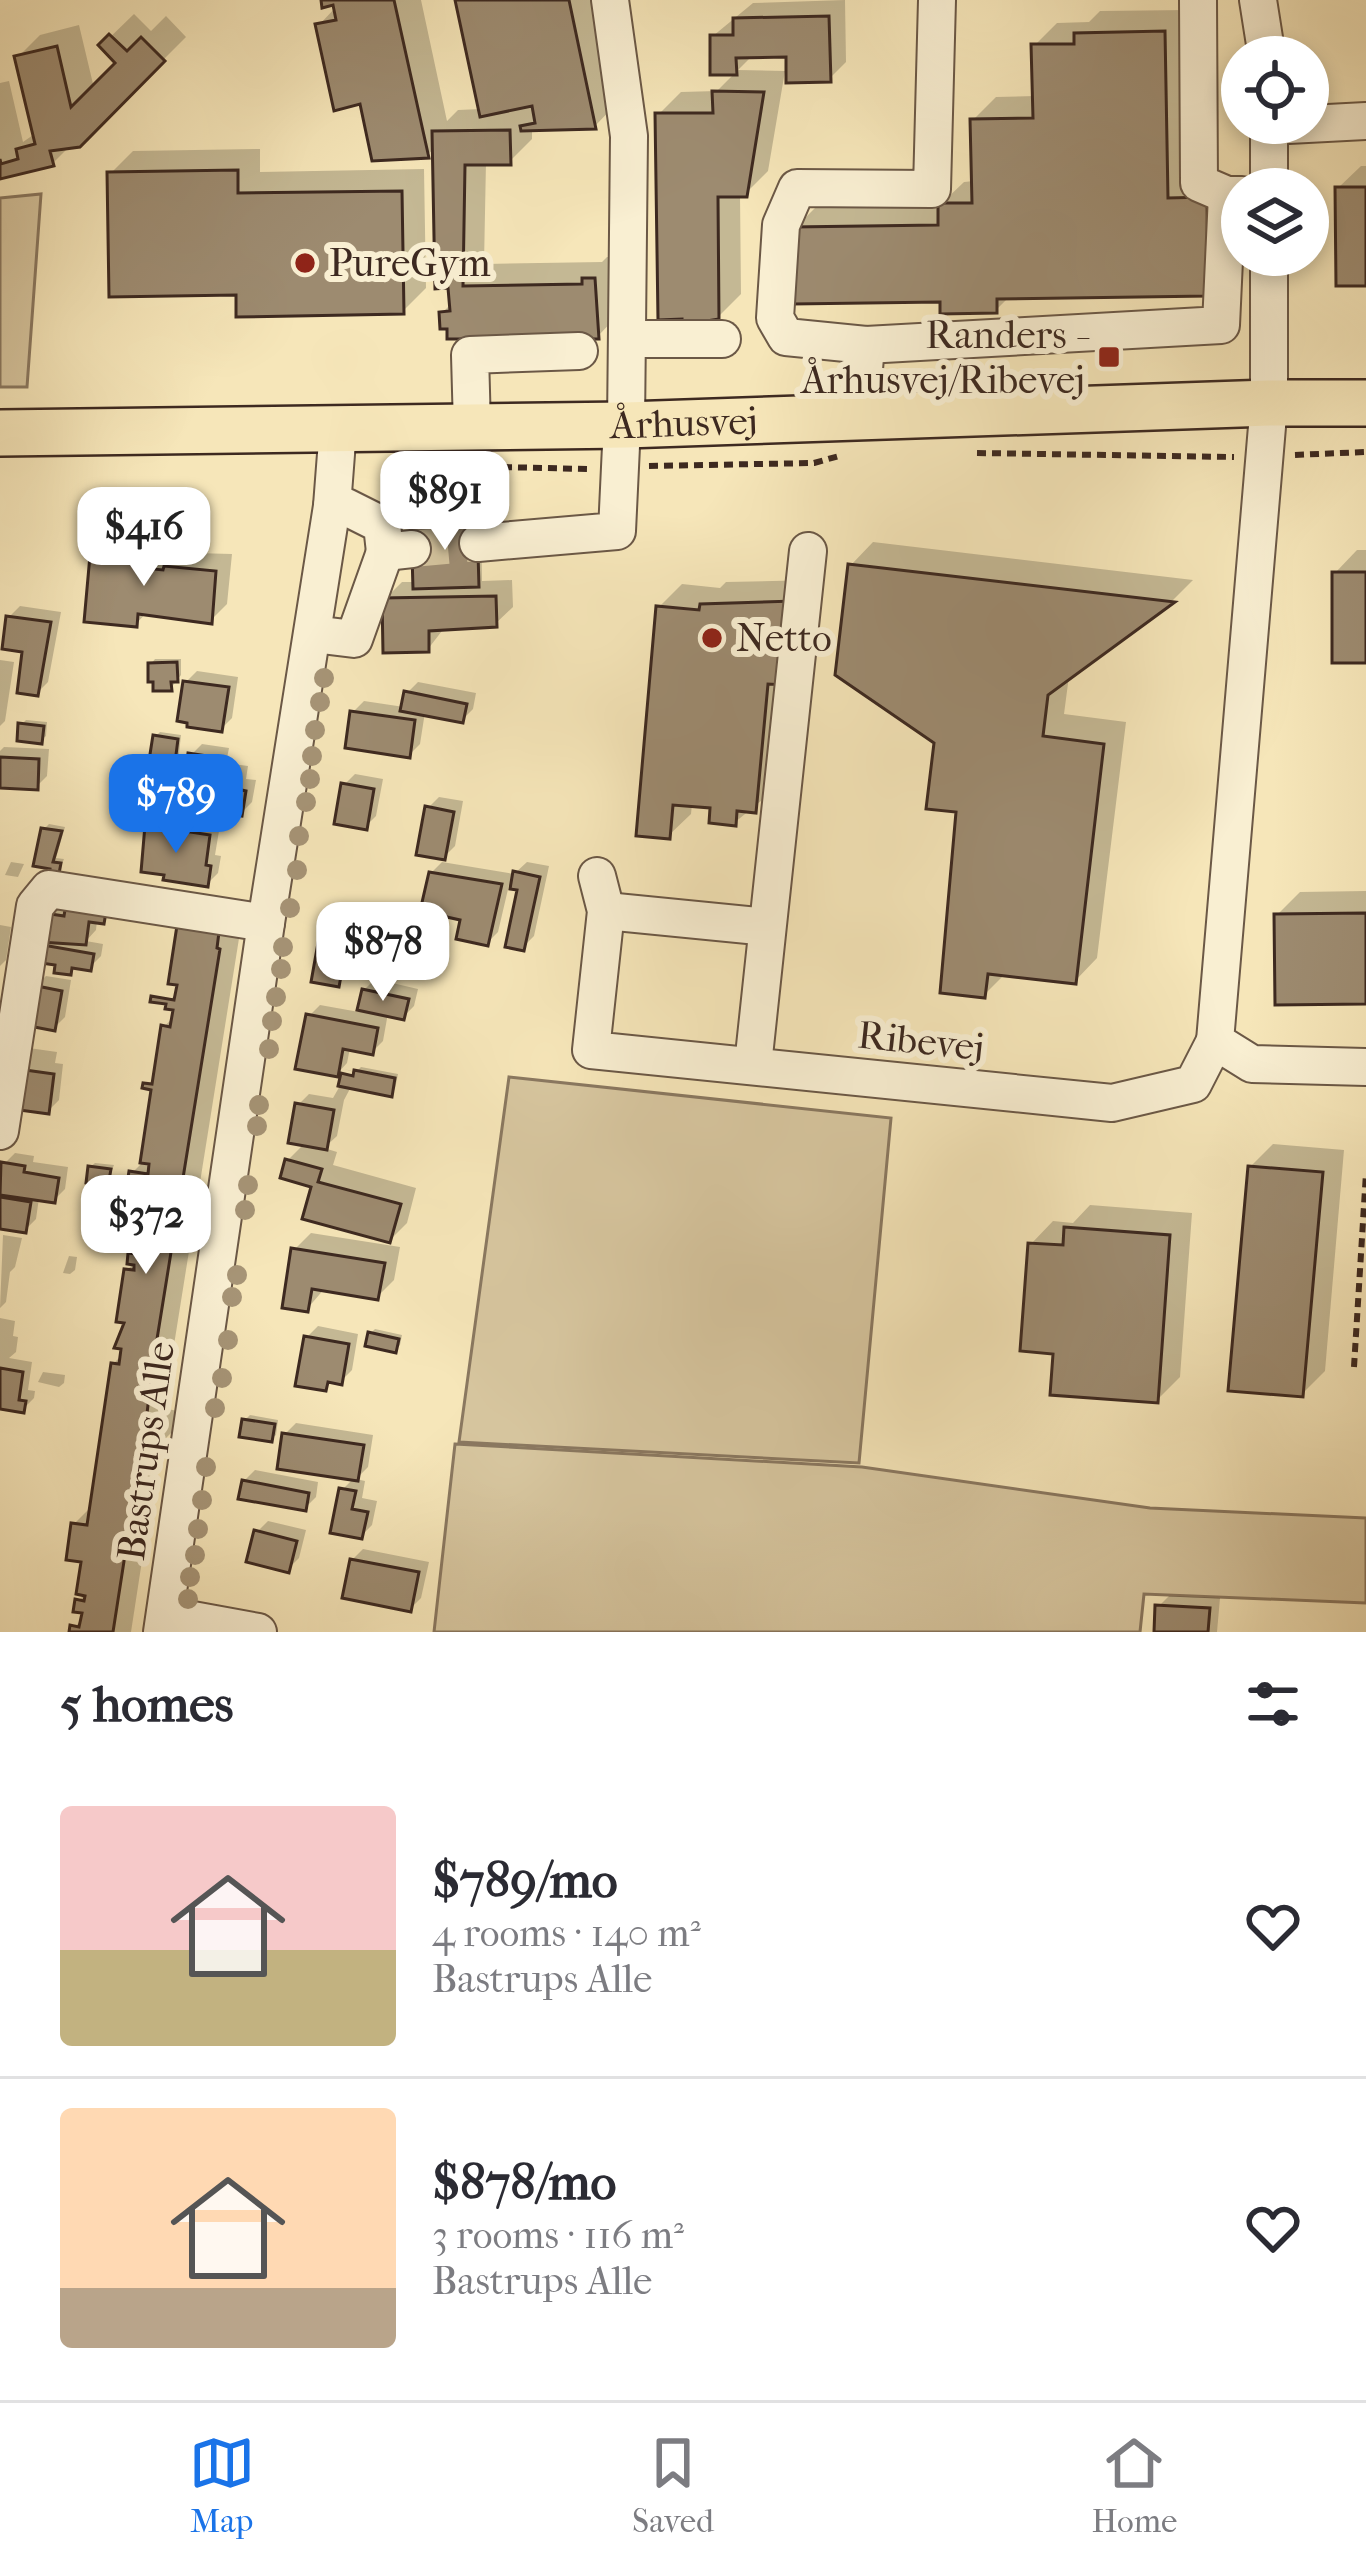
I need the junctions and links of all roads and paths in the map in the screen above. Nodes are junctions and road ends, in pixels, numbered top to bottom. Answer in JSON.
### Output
{"nodes":[{"id":1,"x":610,"y":0,"type":"edge"},
{"id":2,"x":937,"y":0,"type":"edge"},
{"id":3,"x":1198,"y":0,"type":"edge"},
{"id":4,"x":1258,"y":0,"type":"edge"},
{"id":5,"x":1264,"y":36,"type":"edge"},
{"id":6,"x":1366,"y":121,"type":"edge"},
{"id":7,"x":1329,"y":122,"type":"edge"},
{"id":8,"x":1221,"y":190,"type":"edge"},
{"id":9,"x":1226,"y":276,"type":"edge"},
{"id":10,"x":1269,"y":276,"type":"edge"},
{"id":11,"x":627,"y":339,"type":"junction"},
{"id":12,"x":722,"y":339,"type":"dead end"},
{"id":13,"x":866,"y":345,"type":"junction"},
{"id":14,"x":579,"y":351,"type":"dead end"},
{"id":15,"x":1269,"y":403,"type":"junction"},
{"id":16,"x":1366,"y":403,"type":"edge"},
{"id":17,"x":860,"y":417,"type":"junction"},
{"id":18,"x":624,"y":425,"type":"junction"},
{"id":19,"x":472,"y":427,"type":"junction"},
{"id":20,"x":338,"y":428,"type":"junction"},
{"id":21,"x":0,"y":433,"type":"edge"},
{"id":22,"x":332,"y":506,"type":"junction"},
{"id":23,"x":478,"y":543,"type":"tunnel mouth"},
{"id":24,"x":808,"y":551,"type":"dead end"},
{"id":25,"x":313,"y":634,"type":"junction"},
{"id":26,"x":266,"y":923,"type":"junction"},
{"id":27,"x":767,"y":927,"type":"junction"},
{"id":28,"x":1215,"y":1041,"type":"junction"},
{"id":29,"x":753,"y":1065,"type":"junction"},
{"id":30,"x":1366,"y":1067,"type":"edge"},
{"id":31,"x":0,"y":1131,"type":"edge"},
{"id":32,"x":1366,"y":1173,"type":"edge"},
{"id":33,"x":1354,"y":1367,"type":"dead end"},
{"id":34,"x":163,"y":1624,"type":"edge"},
{"id":35,"x":258,"y":1632,"type":"edge"}],
"edges":[{"from":1,"to":11,"type":"street"},
{"from":2,"to":13,"type":"street"},
{"from":3,"to":8,"type":"street"},
{"from":4,"to":5,"type":"street"},
{"from":6,"to":7,"type":"street"},
{"from":9,"to":13,"type":"street"},
{"from":10,"to":15,"type":"street"},
{"from":11,"to":12,"type":"street"},
{"from":11,"to":18,"type":"street"},
{"from":13,"to":17,"type":"street"},
{"from":14,"to":19,"type":"street"},
{"from":15,"to":16,"type":"main road","name":"Århusvej"},
{"from":15,"to":17,"type":"main road","name":"Århusvej"},
{"from":15,"to":28,"type":"street"},
{"from":17,"to":18,"type":"main road","name":"Århusvej"},
{"from":18,"to":19,"type":"main road","name":"Århusvej"},
{"from":18,"to":23,"type":"street"},
{"from":19,"to":20,"type":"main road","name":"Århusvej"},
{"from":20,"to":21,"type":"main road","name":"Århusvej"},
{"from":20,"to":22,"type":"street","name":"Bastrups Alle"},
{"from":22,"to":25,"type":"street","name":"Bastrups Alle"},
{"from":22,"to":25,"type":"street"},
{"from":24,"to":27,"type":"street"},
{"from":25,"to":26,"type":"street","name":"Bastrups Alle"},
{"from":26,"to":31,"type":"street"},
{"from":26,"to":34,"type":"street","name":"Bastrups Alle"},
{"from":27,"to":29,"type":"street"},
{"from":27,"to":29,"type":"street","name":"Ribevej"},
{"from":28,"to":29,"type":"street","name":"Ribevej"},
{"from":28,"to":30,"type":"street"},
{"from":32,"to":33,"type":"path"},
{"from":34,"to":35,"type":"street"}]}
